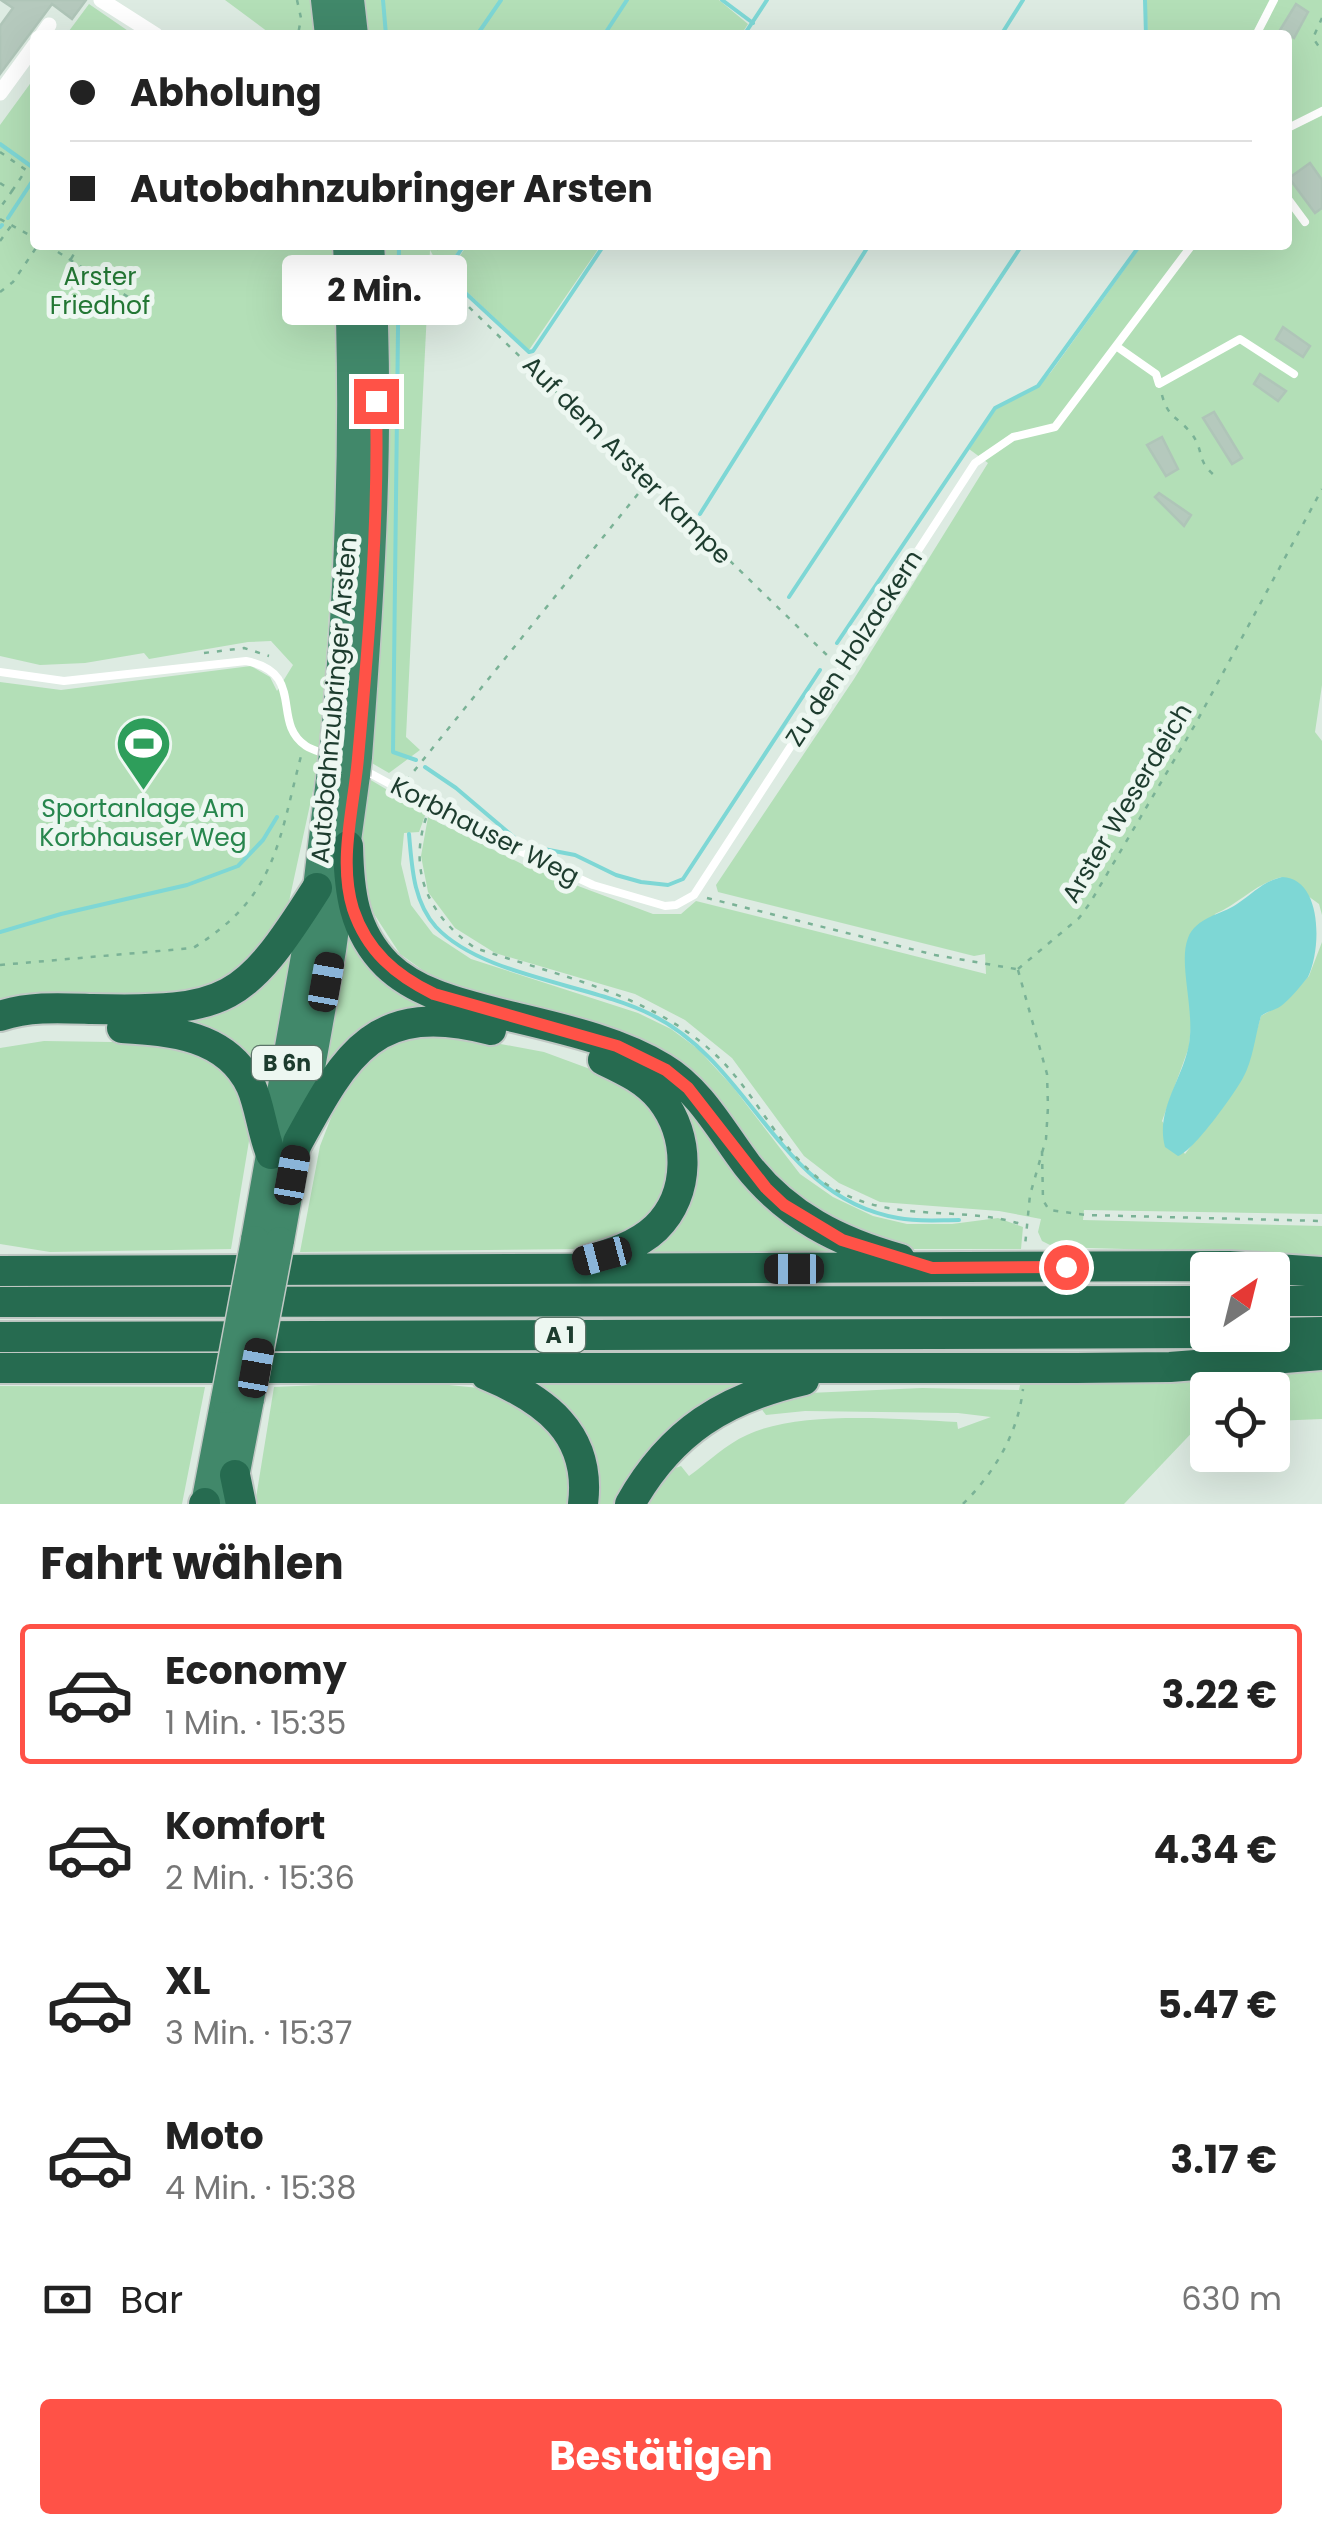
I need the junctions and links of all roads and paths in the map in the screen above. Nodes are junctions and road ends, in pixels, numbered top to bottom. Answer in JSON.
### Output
{"nodes":[{"id":1,"x":101,"y":0,"type":"edge"},
{"id":2,"x":297,"y":0,"type":"edge"},
{"id":3,"x":324,"y":0,"type":"edge"},
{"id":4,"x":350,"y":0,"type":"edge"},
{"id":5,"x":1274,"y":0,"type":"edge"},
{"id":6,"x":1322,"y":18,"type":"edge"},
{"id":7,"x":148,"y":30,"type":"edge"},
{"id":8,"x":299,"y":30,"type":"edge"},
{"id":9,"x":328,"y":30,"type":"edge"},
{"id":10,"x":353,"y":30,"type":"edge"},
{"id":11,"x":1259,"y":30,"type":"edge"},
{"id":12,"x":30,"y":51,"type":"edge"},
{"id":13,"x":1322,"y":51,"type":"edge"},
{"id":14,"x":0,"y":93,"type":"edge"},
{"id":15,"x":1322,"y":112,"type":"edge"},
{"id":16,"x":1292,"y":126,"type":"edge"},
{"id":17,"x":0,"y":152,"type":"edge"},
{"id":18,"x":0,"y":183,"type":"edge"},
{"id":19,"x":12,"y":191,"type":"junction"},
{"id":20,"x":1292,"y":205,"type":"edge"},
{"id":21,"x":0,"y":208,"type":"edge"},
{"id":22,"x":0,"y":218,"type":"edge"},
{"id":23,"x":1304,"y":222,"type":"dead end"},
{"id":24,"x":12,"y":225,"type":"junction"},
{"id":25,"x":30,"y":235,"type":"edge"},
{"id":26,"x":0,"y":241,"type":"edge"},
{"id":27,"x":35,"y":250,"type":"edge"},
{"id":28,"x":55,"y":250,"type":"edge"},
{"id":29,"x":77,"y":250,"type":"edge"},
{"id":30,"x":150,"y":250,"type":"edge"},
{"id":31,"x":346,"y":250,"type":"edge"},
{"id":32,"x":370,"y":250,"type":"edge"},
{"id":33,"x":437,"y":250,"type":"edge"},
{"id":34,"x":1188,"y":250,"type":"edge"},
{"id":35,"x":58,"y":252,"type":"joint"},
{"id":36,"x":153,"y":252,"type":"dead end"},
{"id":37,"x":70,"y":260,"type":"junction"},
{"id":38,"x":99,"y":268,"type":"dead end"},
{"id":39,"x":101,"y":280,"type":"junction"},
{"id":40,"x":0,"y":292,"type":"edge"},
{"id":41,"x":136,"y":302,"type":"dead end"},
{"id":42,"x":1116,"y":346,"type":"junction"},
{"id":43,"x":1294,"y":374,"type":"dead end"},
{"id":44,"x":1158,"y":384,"type":"junction"},
{"id":45,"x":1220,"y":479,"type":"dead end"},
{"id":46,"x":648,"y":482,"type":"junction"},
{"id":47,"x":1322,"y":490,"type":"edge"},
{"id":48,"x":840,"y":668,"type":"junction"},
{"id":49,"x":0,"y":672,"type":"edge"},
{"id":50,"x":304,"y":745,"type":"junction"},
{"id":51,"x":345,"y":761,"type":"junction"},
{"id":52,"x":398,"y":790,"type":"junction"},
{"id":53,"x":430,"y":806,"type":"junction"},
{"id":54,"x":348,"y":846,"type":"junction"},
{"id":55,"x":317,"y":888,"type":"junction"},
{"id":56,"x":694,"y":895,"type":"junction"},
{"id":57,"x":0,"y":964,"type":"edge"},
{"id":58,"x":1018,"y":969,"type":"junction"},
{"id":59,"x":0,"y":1016,"type":"edge"},
{"id":60,"x":0,"y":1035,"type":"edge"},
{"id":61,"x":284,"y":1148,"type":"junction"},
{"id":62,"x":1042,"y":1152,"type":"junction"},
{"id":63,"x":1322,"y":1221,"type":"edge"},
{"id":64,"x":1027,"y":1226,"type":"junction"},
{"id":65,"x":1025,"y":1248,"type":"dead end"},
{"id":66,"x":0,"y":1256,"type":"edge"},
{"id":67,"x":932,"y":1268,"type":"junction"},
{"id":68,"x":0,"y":1270,"type":"edge"},
{"id":69,"x":553,"y":1270,"type":"junction"},
{"id":70,"x":75,"y":1271,"type":"junction"},
{"id":71,"x":1322,"y":1272,"type":"edge"},
{"id":72,"x":1190,"y":1301,"type":"edge"},
{"id":73,"x":1290,"y":1301,"type":"edge"},
{"id":74,"x":1322,"y":1301,"type":"edge"},
{"id":75,"x":0,"y":1302,"type":"edge"},
{"id":76,"x":1290,"y":1332,"type":"edge"},
{"id":77,"x":1322,"y":1332,"type":"edge"},
{"id":78,"x":1190,"y":1333,"type":"edge"},
{"id":79,"x":0,"y":1337,"type":"edge"},
{"id":80,"x":1322,"y":1355,"type":"edge"},
{"id":81,"x":0,"y":1368,"type":"edge"},
{"id":82,"x":469,"y":1368,"type":"junction"},
{"id":83,"x":848,"y":1369,"type":"junction"},
{"id":84,"x":1024,"y":1386,"type":"dead end"},
{"id":85,"x":237,"y":1399,"type":"junction"},
{"id":86,"x":220,"y":1499,"type":"edge"},
{"id":87,"x":583,"y":1504,"type":"edge"},
{"id":88,"x":630,"y":1504,"type":"edge"},
{"id":89,"x":962,"y":1504,"type":"edge"}],
"edges":[{"from":1,"to":7,"type":"street"},
{"from":2,"to":8,"type":"path"},
{"from":3,"to":9,"type":"highway"},
{"from":4,"to":10,"type":"highway"},
{"from":5,"to":11,"type":"lane"},
{"from":6,"to":13,"type":"path"},
{"from":12,"to":14,"type":"street"},
{"from":15,"to":16,"type":"lane"},
{"from":17,"to":19,"type":"path"},
{"from":18,"to":19,"type":"path"},
{"from":19,"to":21,"type":"path"},
{"from":20,"to":23,"type":"lane"},
{"from":22,"to":24,"type":"path"},
{"from":24,"to":25,"type":"path"},
{"from":24,"to":26,"type":"path"},
{"from":27,"to":40,"type":"path"},
{"from":28,"to":35,"type":"path"},
{"from":29,"to":37,"type":"path"},
{"from":30,"to":36,"type":"path"},
{"from":31,"to":51,"type":"highway","name":"Autobahnzubringer Arsten","number":"B 6n"},
{"from":32,"to":51,"type":"highway","name":"Autobahnzubringer Arsten","number":"B 6n"},
{"from":33,"to":46,"type":"path","name":"Auf dem Arster Kampe"},
{"from":34,"to":42,"type":"lane","name":"Zu den Holzackern"},
{"from":35,"to":37,"type":"path"},
{"from":37,"to":39,"type":"path"},
{"from":38,"to":39,"type":"path"},
{"from":39,"to":41,"type":"path"},
{"from":42,"to":44,"type":"lane"},
{"from":42,"to":48,"type":"lane","name":"Zu den Holzackern"},
{"from":43,"to":44,"type":"lane"},
{"from":44,"to":45,"type":"path"},
{"from":46,"to":48,"type":"path","name":"Auf dem Arster Kampe"},
{"from":46,"to":52,"type":"path"},
{"from":47,"to":58,"type":"path","name":"Arster Weserdeich"},
{"from":48,"to":56,"type":"lane","name":"Zu den Holzackern"},
{"from":49,"to":50,"type":"lane"},
{"from":50,"to":52,"type":"lane","name":"Korbhauser Weg"},
{"from":50,"to":57,"type":"path"},
{"from":51,"to":54,"type":"highway","name":"Autobahnzubringer Arsten","number":"B 6n"},
{"from":51,"to":55,"type":"highway","name":"Autobahnzubringer Arsten","number":"B 6n"},
{"from":52,"to":53,"type":"lane","name":"Korbhauser Weg"},
{"from":53,"to":56,"type":"lane","name":"Korbhauser Weg"},
{"from":53,"to":64,"type":"path"},
{"from":54,"to":61,"type":"highway","name":"Autobahnzubringer Arsten","number":"B 6n"},
{"from":54,"to":67,"type":"highway"},
{"from":55,"to":59,"type":"highway"},
{"from":55,"to":61,"type":"highway","name":"Autobahnzubringer Arsten","number":"B 6n"},
{"from":56,"to":58,"type":"path"},
{"from":58,"to":62,"type":"path"},
{"from":60,"to":61,"type":"highway"},
{"from":61,"to":69,"type":"highway"},
{"from":61,"to":85,"type":"highway","name":"Autobahnzubringer Arsten","number":"B 6n","bridge":true},
{"from":62,"to":63,"type":"path"},
{"from":62,"to":64,"type":"path"},
{"from":64,"to":65,"type":"path"},
{"from":66,"to":70,"type":"highway"},
{"from":67,"to":69,"type":"highway"},
{"from":67,"to":71,"type":"highway"},
{"from":68,"to":70,"type":"highway"},
{"from":69,"to":70,"type":"highway"},
{"from":72,"to":75,"type":"highway","number":"A 1"},
{"from":73,"to":74,"type":"highway"},
{"from":76,"to":77,"type":"highway"},
{"from":78,"to":79,"type":"highway","number":"A 1"},
{"from":80,"to":83,"type":"highway"},
{"from":81,"to":82,"type":"highway"},
{"from":82,"to":83,"type":"highway"},
{"from":82,"to":87,"type":"highway"},
{"from":83,"to":88,"type":"highway"},
{"from":84,"to":89,"type":"path"},
{"from":85,"to":86,"type":"highway","name":"Autobahnzubringer Arsten","number":"B 6n"},
{"from":85,"to":86,"type":"highway","name":"Autobahnzubringer Arsten","number":"B 6n"}]}
